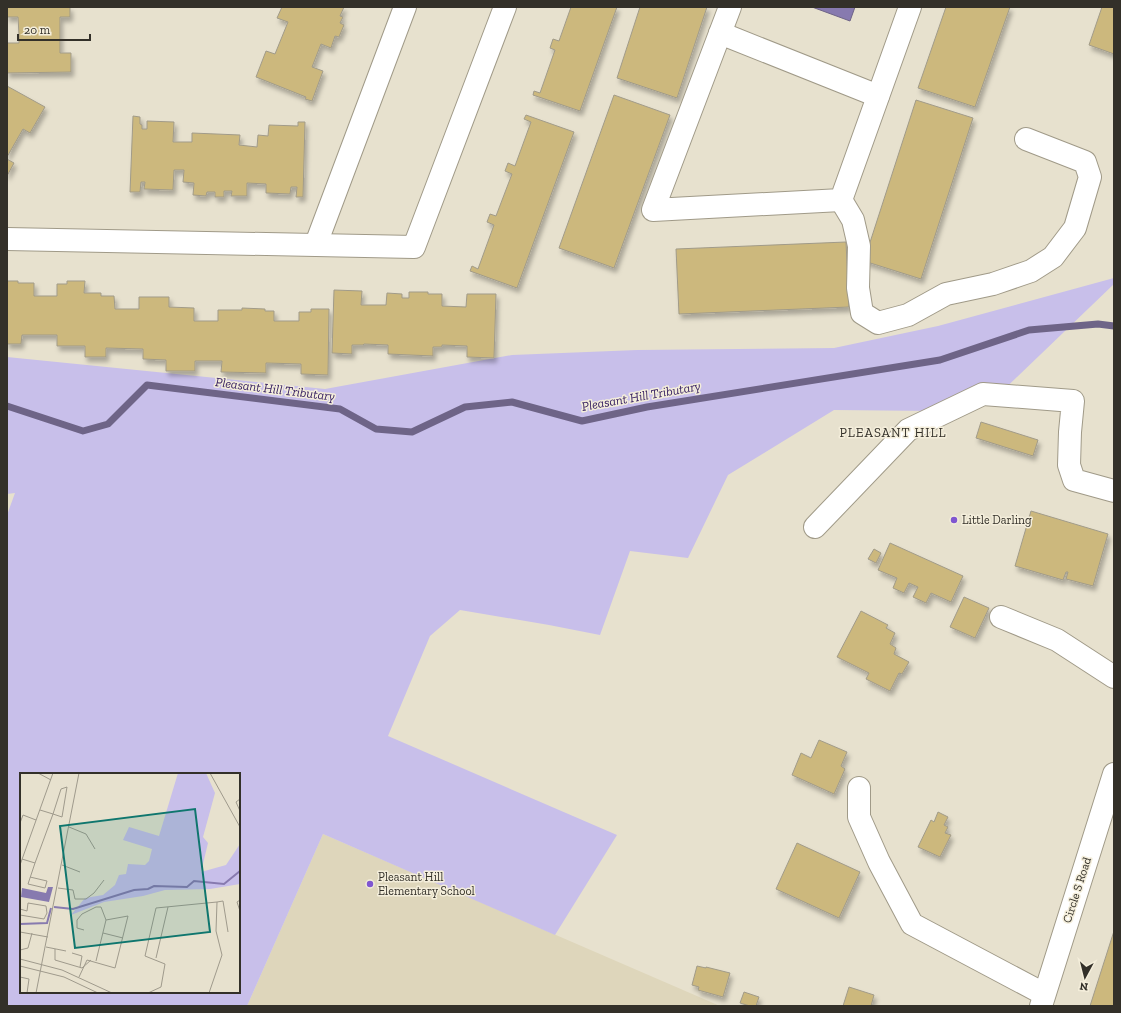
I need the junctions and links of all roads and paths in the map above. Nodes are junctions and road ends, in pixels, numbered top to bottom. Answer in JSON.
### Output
{"nodes":[{"id":1,"x":405,"y":7,"type":"edge"},
{"id":2,"x":505,"y":7,"type":"edge"},
{"id":3,"x":730,"y":7,"type":"edge"},
{"id":4,"x":910,"y":7,"type":"edge"},
{"id":5,"x":720,"y":33,"type":"junction"},
{"id":6,"x":878,"y":96,"type":"junction"},
{"id":7,"x":1026,"y":138,"type":"dead end"},
{"id":8,"x":841,"y":200,"type":"junction"},
{"id":9,"x":7,"y":239,"type":"edge"},
{"id":10,"x":316,"y":244,"type":"junction"},
{"id":11,"x":1114,"y":491,"type":"edge"},
{"id":12,"x":815,"y":527,"type":"dead end"},
{"id":13,"x":1001,"y":617,"type":"dead end"},
{"id":14,"x":1114,"y":677,"type":"edge"},
{"id":15,"x":1114,"y":774,"type":"edge"},
{"id":16,"x":859,"y":788,"type":"dead end"},
{"id":17,"x":1043,"y":1000,"type":"edge"}],
"edges":[{"from":1,"to":10,"type":"street"},
{"from":2,"to":10,"type":"street"},
{"from":3,"to":5,"type":"street"},
{"from":4,"to":6,"type":"street"},
{"from":5,"to":6,"type":"street"},
{"from":5,"to":8,"type":"street"},
{"from":6,"to":8,"type":"street"},
{"from":7,"to":8,"type":"street"},
{"from":9,"to":10,"type":"street"},
{"from":11,"to":12,"type":"street"},
{"from":13,"to":14,"type":"street"},
{"from":15,"to":17,"type":"street","name":"Circle S Road"},
{"from":16,"to":17,"type":"street"}]}
